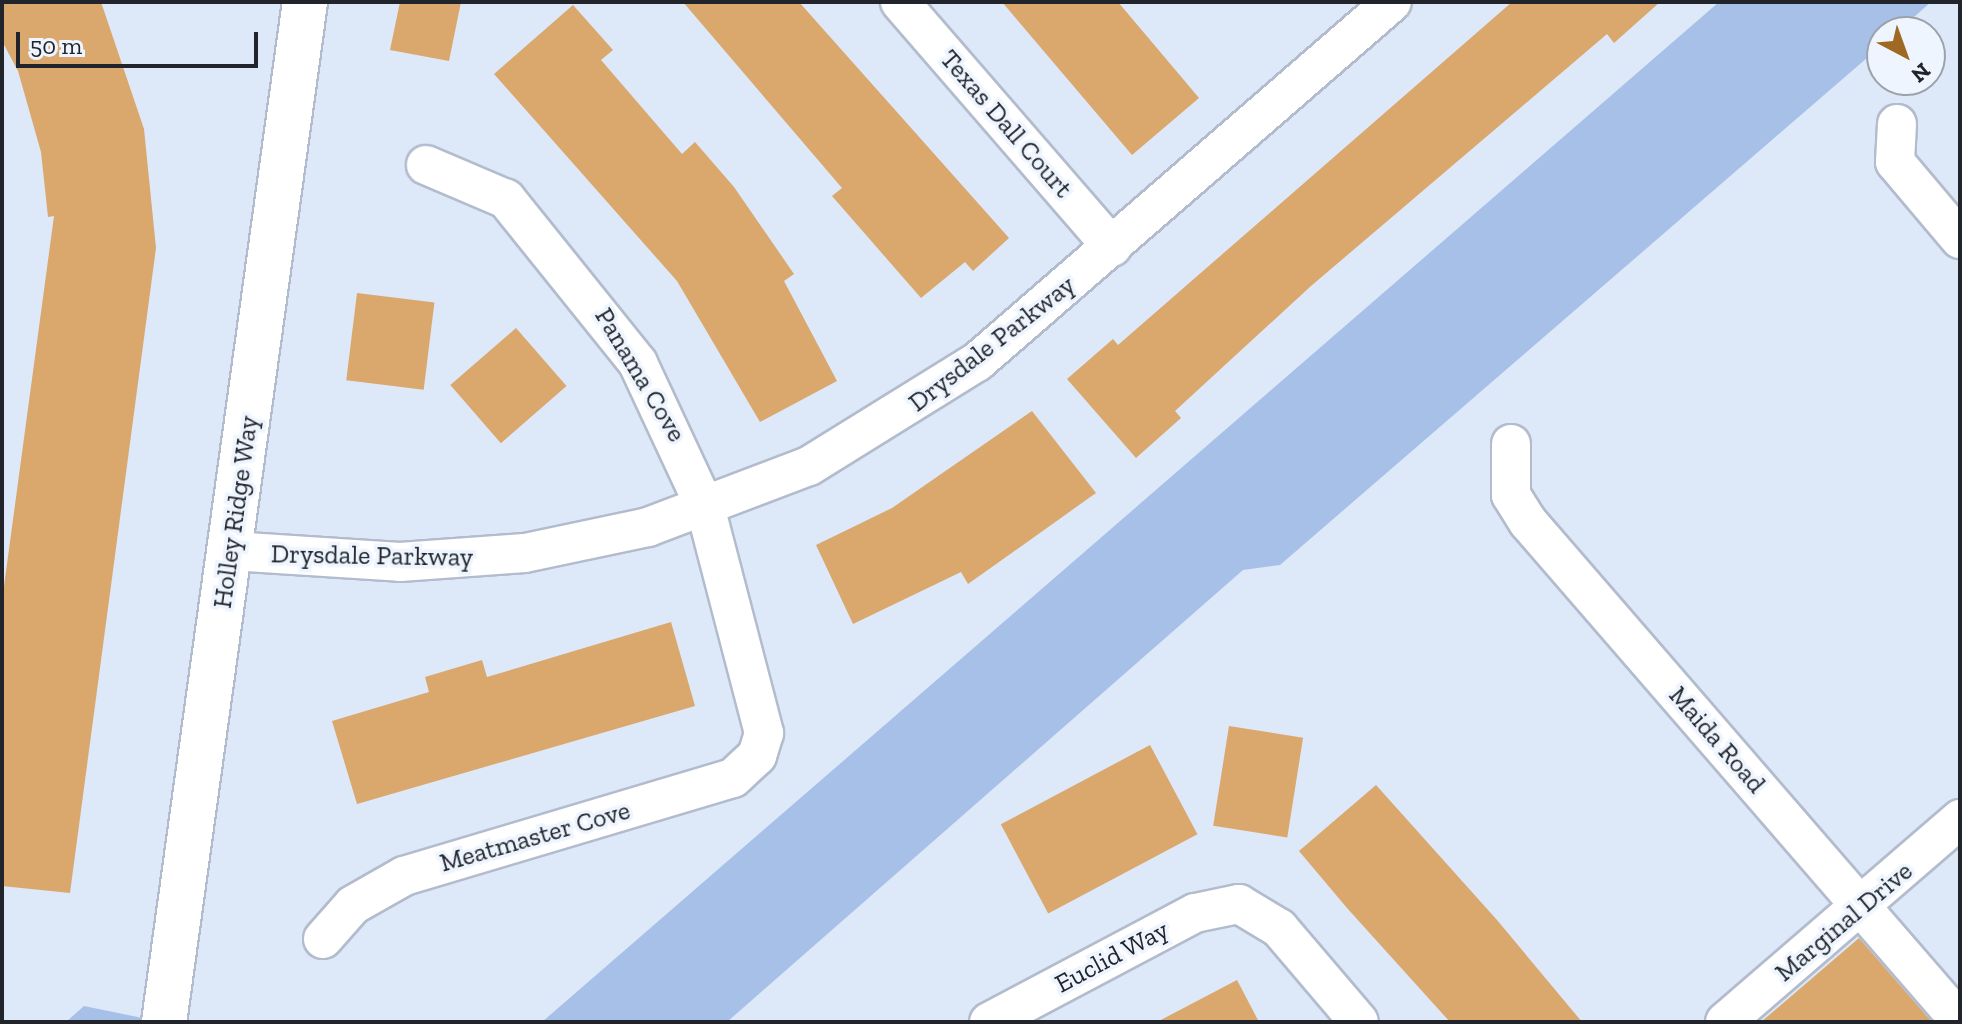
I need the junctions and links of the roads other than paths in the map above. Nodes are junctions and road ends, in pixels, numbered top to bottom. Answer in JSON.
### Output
{"nodes":[{"id":1,"x":305,"y":2,"type":"edge"},
{"id":2,"x":900,"y":2,"type":"edge"},
{"id":3,"x":1392,"y":2,"type":"edge"},
{"id":4,"x":1897,"y":124,"type":"dead end"},
{"id":5,"x":426,"y":165,"type":"dead end"},
{"id":6,"x":1960,"y":239,"type":"edge"},
{"id":7,"x":1112,"y":247,"type":"junction"},
{"id":8,"x":1511,"y":444,"type":"dead end"},
{"id":9,"x":705,"y":507,"type":"junction"},
{"id":10,"x":231,"y":551,"type":"junction"},
{"id":11,"x":757,"y":756,"type":"joint"},
{"id":12,"x":1960,"y":819,"type":"edge"},
{"id":13,"x":1861,"y":907,"type":"junction"},
{"id":14,"x":323,"y":939,"type":"dead end"},
{"id":15,"x":1960,"y":1021,"type":"edge"},
{"id":16,"x":164,"y":1022,"type":"edge"},
{"id":17,"x":989,"y":1022,"type":"edge"},
{"id":18,"x":1359,"y":1022,"type":"edge"},
{"id":19,"x":1725,"y":1022,"type":"edge"}],
"edges":[{"from":1,"to":10,"type":"street","name":"Holley Ridge Way"},
{"from":2,"to":7,"type":"street","name":"Texas Dall Court"},
{"from":3,"to":7,"type":"street","name":"Drysdale Parkway"},
{"from":4,"to":6,"type":"street"},
{"from":5,"to":9,"type":"street","name":"Panama Cove"},
{"from":7,"to":9,"type":"street","name":"Drysdale Parkway"},
{"from":8,"to":13,"type":"street","name":"Maida Road"},
{"from":9,"to":10,"type":"street","name":"Drysdale Parkway"},
{"from":9,"to":11,"type":"street","name":"Panama Cove"},
{"from":10,"to":16,"type":"street","name":"Holley Ridge Way"},
{"from":11,"to":14,"type":"street","name":"Meatmaster Cove"},
{"from":12,"to":13,"type":"street","name":"Marginal Drive"},
{"from":13,"to":15,"type":"street","name":"Maida Road"},
{"from":13,"to":19,"type":"street","name":"Marginal Drive"},
{"from":17,"to":18,"type":"street","name":"Euclid Way"}]}
